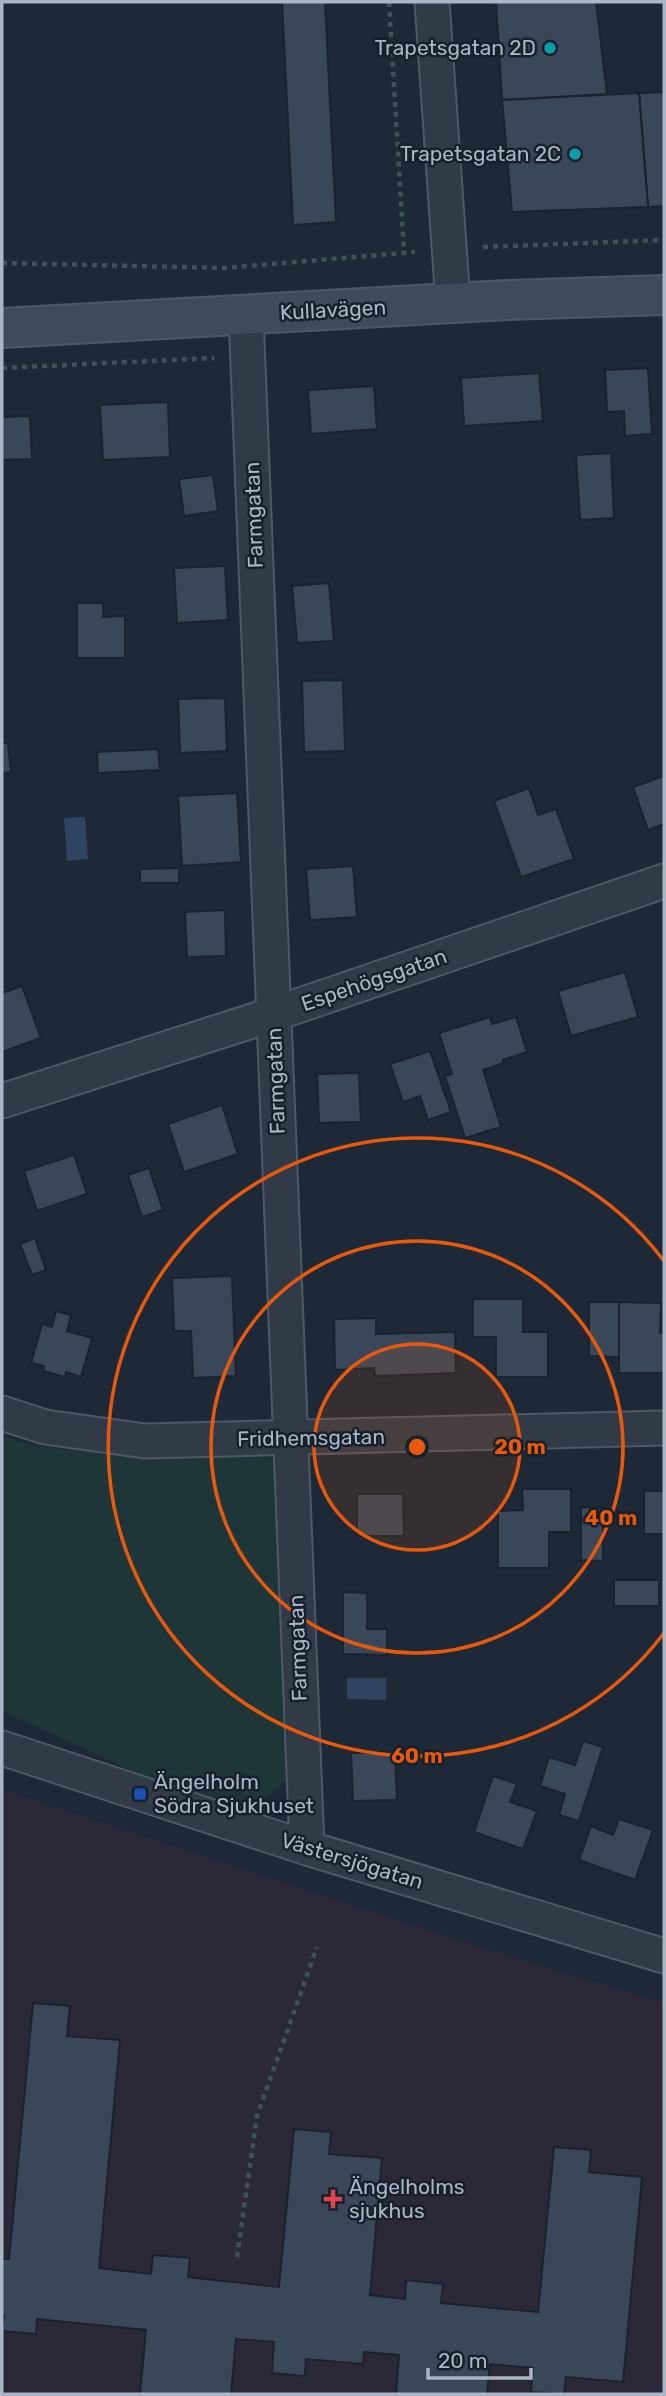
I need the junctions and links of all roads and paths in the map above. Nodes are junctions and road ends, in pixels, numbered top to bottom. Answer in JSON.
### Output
{"nodes":[{"id":1,"x":389,"y":2,"type":"edge"},
{"id":2,"x":432,"y":2,"type":"edge"},
{"id":3,"x":664,"y":240,"type":"edge"},
{"id":4,"x":450,"y":251,"type":"junction"},
{"id":5,"x":404,"y":252,"type":"junction"},
{"id":6,"x":2,"y":263,"type":"edge"},
{"id":7,"x":664,"y":295,"type":"edge"},
{"id":8,"x":453,"y":303,"type":"junction"},
{"id":9,"x":246,"y":315,"type":"junction"},
{"id":10,"x":2,"y":328,"type":"edge"},
{"id":11,"x":248,"y":357,"type":"junction"},
{"id":12,"x":2,"y":368,"type":"edge"},
{"id":13,"x":664,"y":881,"type":"edge"},
{"id":14,"x":274,"y":1014,"type":"junction"},
{"id":15,"x":2,"y":1101,"type":"edge"},
{"id":16,"x":2,"y":1413,"type":"edge"},
{"id":17,"x":664,"y":1428,"type":"edge"},
{"id":18,"x":290,"y":1439,"type":"junction"},
{"id":19,"x":2,"y":1748,"type":"edge"},
{"id":20,"x":307,"y":1848,"type":"junction"},
{"id":21,"x":317,"y":1947,"type":"dead end"},
{"id":22,"x":664,"y":1955,"type":"edge"},
{"id":23,"x":237,"y":2257,"type":"dead end"}],
"edges":[{"from":1,"to":5,"type":"path"},
{"from":2,"to":4,"type":"street"},
{"from":3,"to":4,"type":"path"},
{"from":4,"to":5,"type":"path"},
{"from":4,"to":8,"type":"street"},
{"from":5,"to":6,"type":"path"},
{"from":7,"to":8,"type":"street","name":"Kullavägen"},
{"from":8,"to":9,"type":"street","name":"Kullavägen"},
{"from":9,"to":10,"type":"street","name":"Kullavägen"},
{"from":9,"to":11,"type":"street","name":"Farmgatan"},
{"from":11,"to":12,"type":"path"},
{"from":11,"to":14,"type":"street","name":"Farmgatan"},
{"from":13,"to":14,"type":"street","name":"Espehögsgatan"},
{"from":14,"to":15,"type":"street","name":"Espehögsgatan"},
{"from":14,"to":18,"type":"street","name":"Farmgatan"},
{"from":16,"to":18,"type":"street","name":"Fridhemsgatan"},
{"from":17,"to":18,"type":"street","name":"Fridhemsgatan"},
{"from":18,"to":20,"type":"street","name":"Farmgatan"},
{"from":19,"to":20,"type":"street","name":"Västersjögatan"},
{"from":20,"to":22,"type":"street","name":"Västersjögatan"},
{"from":21,"to":23,"type":"path"}]}
